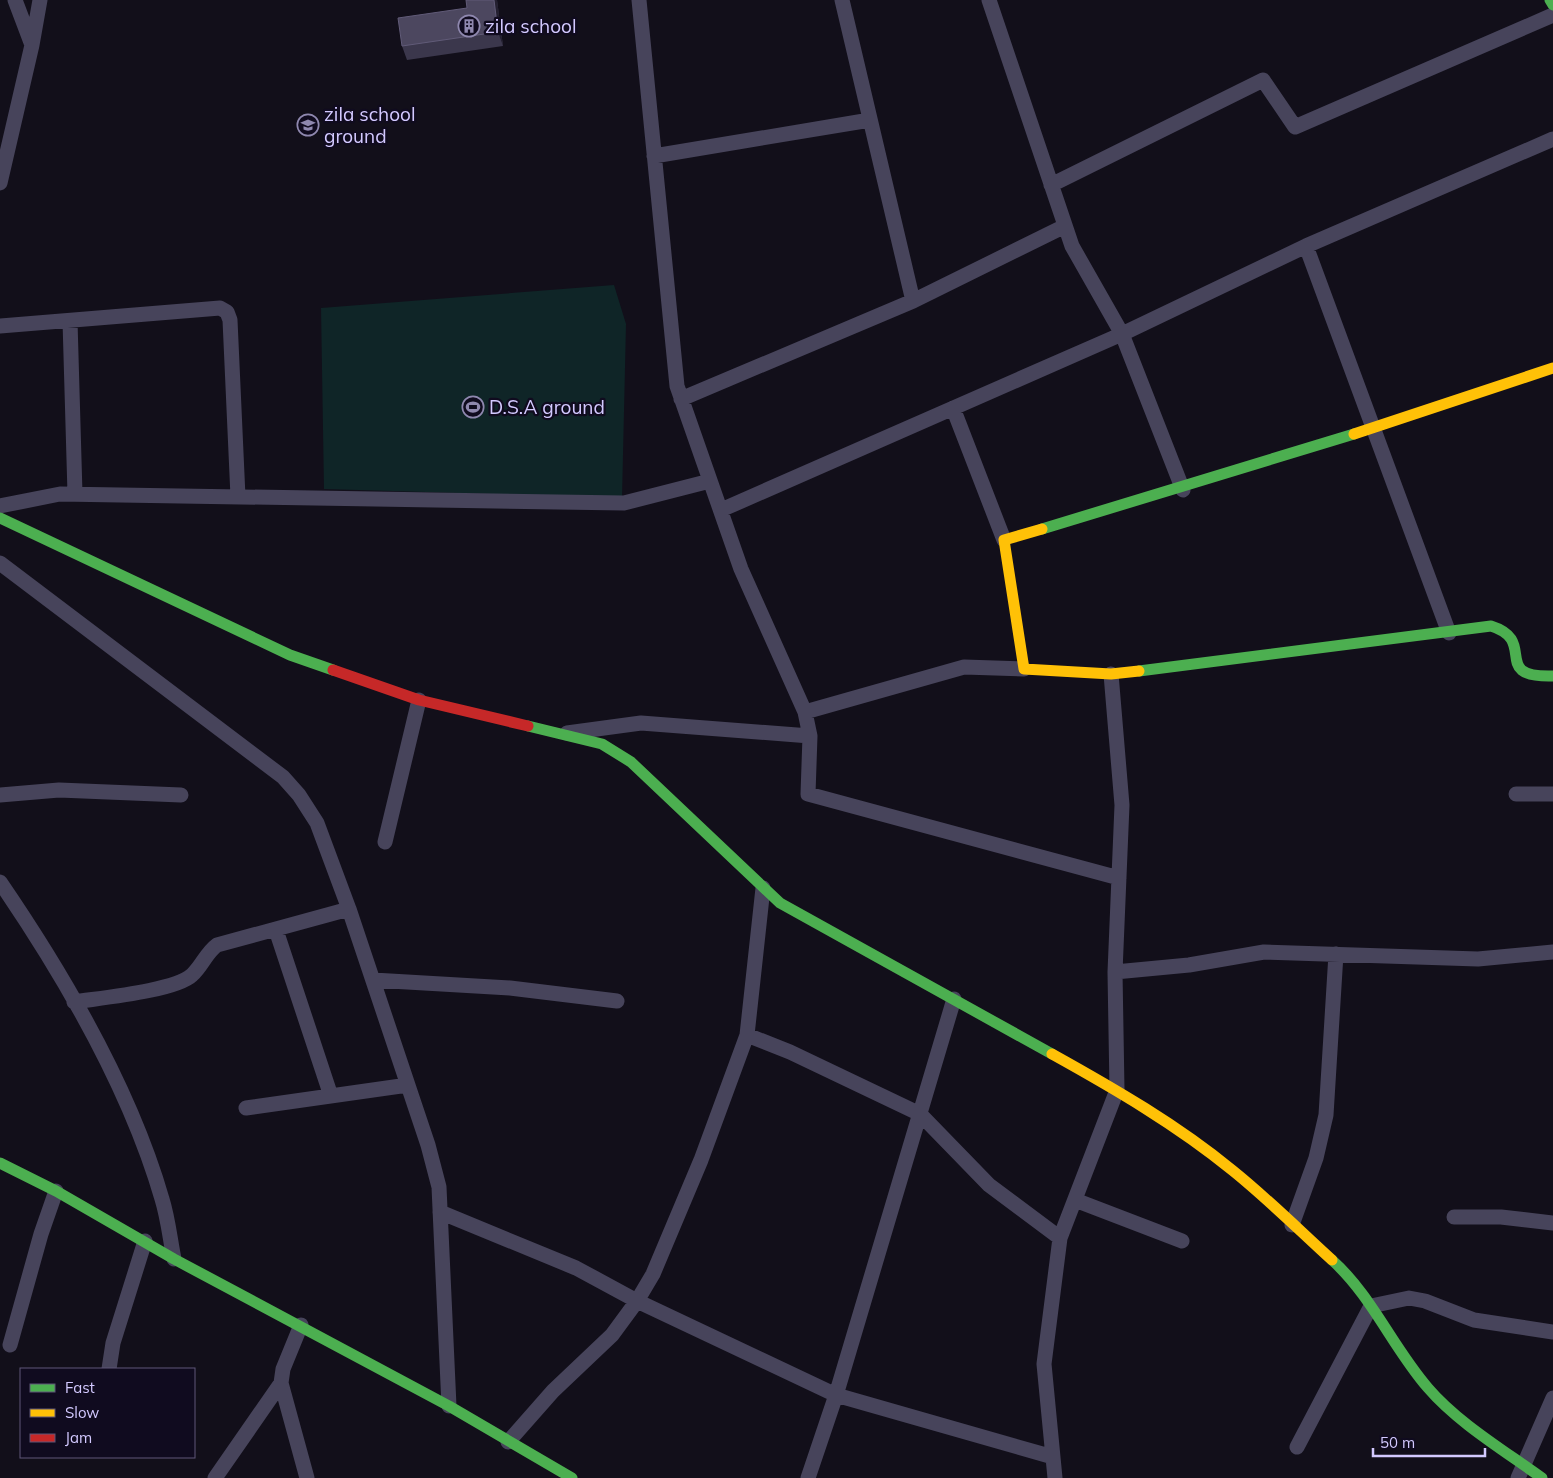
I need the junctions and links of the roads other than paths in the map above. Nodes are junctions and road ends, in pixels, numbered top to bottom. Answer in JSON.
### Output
{"nodes":[{"id":1,"x":15,"y":0,"type":"edge"},
{"id":2,"x":40,"y":0,"type":"edge"},
{"id":3,"x":639,"y":0,"type":"edge"},
{"id":4,"x":842,"y":0,"type":"edge"},
{"id":5,"x":989,"y":0,"type":"edge"},
{"id":6,"x":1550,"y":0,"type":"edge"},
{"id":7,"x":1553,"y":4,"type":"edge"},
{"id":8,"x":1553,"y":16,"type":"edge"},
{"id":9,"x":32,"y":45,"type":"junction"},
{"id":10,"x":870,"y":120,"type":"junction"},
{"id":11,"x":6,"y":136,"type":"edge"},
{"id":12,"x":1553,"y":139,"type":"edge"},
{"id":13,"x":654,"y":156,"type":"junction"},
{"id":14,"x":0,"y":183,"type":"edge"},
{"id":15,"x":1051,"y":185,"type":"junction"},
{"id":16,"x":1065,"y":226,"type":"junction"},
{"id":17,"x":1306,"y":246,"type":"junction"},
{"id":18,"x":913,"y":301,"type":"junction"},
{"id":19,"x":70,"y":321,"type":"junction"},
{"id":20,"x":0,"y":326,"type":"edge"},
{"id":21,"x":1122,"y":334,"type":"junction"},
{"id":22,"x":1553,"y":368,"type":"edge"},
{"id":23,"x":681,"y":399,"type":"junction"},
{"id":24,"x":953,"y":408,"type":"junction"},
{"id":25,"x":1375,"y":429,"type":"junction"},
{"id":26,"x":710,"y":481,"type":"junction"},
{"id":27,"x":1183,"y":490,"type":"junction"},
{"id":28,"x":75,"y":494,"type":"junction"},
{"id":29,"x":238,"y":497,"type":"junction"},
{"id":30,"x":0,"y":506,"type":"edge"},
{"id":31,"x":721,"y":510,"type":"junction"},
{"id":32,"x":0,"y":518,"type":"edge"},
{"id":33,"x":1004,"y":540,"type":"junction"},
{"id":34,"x":0,"y":563,"type":"edge"},
{"id":35,"x":1449,"y":633,"type":"junction"},
{"id":36,"x":1024,"y":669,"type":"junction"},
{"id":37,"x":1111,"y":674,"type":"junction"},
{"id":38,"x":1553,"y":676,"type":"edge"},
{"id":39,"x":419,"y":700,"type":"junction"},
{"id":40,"x":805,"y":712,"type":"junction"},
{"id":41,"x":560,"y":734,"type":"junction"},
{"id":42,"x":810,"y":736,"type":"junction"},
{"id":43,"x":1516,"y":794,"type":"dead end"},
{"id":44,"x":1553,"y":794,"type":"edge"},
{"id":45,"x":0,"y":795,"type":"edge"},
{"id":46,"x":181,"y":795,"type":"dead end"},
{"id":47,"x":385,"y":842,"type":"dead end"},
{"id":48,"x":1119,"y":878,"type":"junction"},
{"id":49,"x":0,"y":882,"type":"edge"},
{"id":50,"x":763,"y":888,"type":"junction"},
{"id":51,"x":349,"y":909,"type":"junction"},
{"id":52,"x":276,"y":930,"type":"junction"},
{"id":53,"x":1553,"y":952,"type":"edge"},
{"id":54,"x":1336,"y":954,"type":"junction"},
{"id":55,"x":1115,"y":972,"type":"junction"},
{"id":56,"x":373,"y":980,"type":"junction"},
{"id":57,"x":954,"y":999,"type":"junction"},
{"id":58,"x":617,"y":1001,"type":"dead end"},
{"id":59,"x":74,"y":1002,"type":"junction"},
{"id":60,"x":747,"y":1035,"type":"junction"},
{"id":61,"x":408,"y":1085,"type":"junction"},
{"id":62,"x":1117,"y":1090,"type":"junction"},
{"id":63,"x":331,"y":1096,"type":"junction"},
{"id":64,"x":246,"y":1108,"type":"dead end"},
{"id":65,"x":920,"y":1114,"type":"junction"},
{"id":66,"x":0,"y":1163,"type":"edge"},
{"id":67,"x":56,"y":1191,"type":"junction"},
{"id":68,"x":1075,"y":1200,"type":"junction"},
{"id":69,"x":440,"y":1212,"type":"junction"},
{"id":70,"x":1454,"y":1217,"type":"dead end"},
{"id":71,"x":1553,"y":1223,"type":"edge"},
{"id":72,"x":1292,"y":1225,"type":"junction"},
{"id":73,"x":1060,"y":1238,"type":"junction"},
{"id":74,"x":145,"y":1240,"type":"junction"},
{"id":75,"x":1182,"y":1241,"type":"dead end"},
{"id":76,"x":174,"y":1259,"type":"junction"},
{"id":77,"x":637,"y":1301,"type":"junction"},
{"id":78,"x":1371,"y":1306,"type":"junction"},
{"id":79,"x":300,"y":1325,"type":"junction"},
{"id":80,"x":1553,"y":1332,"type":"edge"},
{"id":81,"x":10,"y":1345,"type":"dead end"},
{"id":82,"x":109,"y":1368,"type":"edge"},
{"id":83,"x":281,"y":1383,"type":"junction"},
{"id":84,"x":836,"y":1395,"type":"junction"},
{"id":85,"x":1553,"y":1398,"type":"edge"},
{"id":86,"x":449,"y":1406,"type":"junction"},
{"id":87,"x":508,"y":1442,"type":"junction"},
{"id":88,"x":1298,"y":1448,"type":"dead end"},
{"id":89,"x":1053,"y":1457,"type":"junction"},
{"id":90,"x":1521,"y":1472,"type":"edge"},
{"id":91,"x":215,"y":1478,"type":"edge"},
{"id":92,"x":307,"y":1478,"type":"edge"},
{"id":93,"x":572,"y":1478,"type":"edge"},
{"id":94,"x":808,"y":1478,"type":"edge"},
{"id":95,"x":1055,"y":1478,"type":"edge"},
{"id":96,"x":1542,"y":1478,"type":"edge"}],
"edges":[{"from":1,"to":9,"type":"street"},
{"from":2,"to":9,"type":"street"},
{"from":3,"to":13,"type":"street"},
{"from":4,"to":10,"type":"street"},
{"from":5,"to":15,"type":"street"},
{"from":6,"to":7,"type":"street"},
{"from":8,"to":15,"type":"street"},
{"from":9,"to":11,"type":"street"},
{"from":10,"to":13,"type":"street"},
{"from":10,"to":18,"type":"street"},
{"from":11,"to":14,"type":"street"},
{"from":12,"to":17,"type":"street"},
{"from":13,"to":23,"type":"street"},
{"from":15,"to":16,"type":"street"},
{"from":16,"to":18,"type":"street"},
{"from":16,"to":21,"type":"street"},
{"from":17,"to":21,"type":"street"},
{"from":17,"to":25,"type":"street"},
{"from":18,"to":23,"type":"street"},
{"from":19,"to":20,"type":"street"},
{"from":19,"to":28,"type":"street"},
{"from":19,"to":29,"type":"street"},
{"from":21,"to":24,"type":"street"},
{"from":21,"to":27,"type":"street"},
{"from":22,"to":25,"type":"street"},
{"from":23,"to":26,"type":"street"},
{"from":24,"to":31,"type":"street"},
{"from":24,"to":33,"type":"street"},
{"from":25,"to":27,"type":"street"},
{"from":25,"to":35,"type":"street"},
{"from":26,"to":29,"type":"street"},
{"from":26,"to":31,"type":"street"},
{"from":27,"to":33,"type":"street"},
{"from":28,"to":29,"type":"street"},
{"from":28,"to":30,"type":"street"},
{"from":31,"to":40,"type":"street"},
{"from":32,"to":39,"type":"street"},
{"from":33,"to":36,"type":"street"},
{"from":34,"to":51,"type":"street"},
{"from":35,"to":37,"type":"street"},
{"from":35,"to":38,"type":"street"},
{"from":36,"to":37,"type":"street"},
{"from":36,"to":40,"type":"street"},
{"from":37,"to":48,"type":"street"},
{"from":39,"to":41,"type":"street"},
{"from":39,"to":47,"type":"street"},
{"from":40,"to":42,"type":"street"},
{"from":41,"to":42,"type":"street"},
{"from":41,"to":50,"type":"street"},
{"from":42,"to":48,"type":"street"},
{"from":43,"to":44,"type":"street"},
{"from":45,"to":46,"type":"street"},
{"from":48,"to":55,"type":"street"},
{"from":49,"to":59,"type":"street"},
{"from":50,"to":57,"type":"street"},
{"from":50,"to":60,"type":"street"},
{"from":51,"to":52,"type":"street"},
{"from":51,"to":56,"type":"street"},
{"from":52,"to":59,"type":"street"},
{"from":52,"to":63,"type":"street"},
{"from":53,"to":54,"type":"street"},
{"from":54,"to":55,"type":"street"},
{"from":54,"to":72,"type":"street"},
{"from":55,"to":62,"type":"street"},
{"from":56,"to":58,"type":"street"},
{"from":56,"to":61,"type":"street"},
{"from":57,"to":62,"type":"street"},
{"from":57,"to":65,"type":"street"},
{"from":59,"to":76,"type":"street"},
{"from":60,"to":65,"type":"street"},
{"from":60,"to":77,"type":"street"},
{"from":61,"to":63,"type":"street"},
{"from":61,"to":69,"type":"street"},
{"from":62,"to":68,"type":"street"},
{"from":62,"to":72,"type":"street"},
{"from":63,"to":64,"type":"street"},
{"from":65,"to":73,"type":"street"},
{"from":65,"to":84,"type":"street"},
{"from":66,"to":67,"type":"street"},
{"from":67,"to":74,"type":"street"},
{"from":67,"to":81,"type":"street"},
{"from":68,"to":73,"type":"street"},
{"from":68,"to":75,"type":"street"},
{"from":69,"to":77,"type":"street"},
{"from":69,"to":86,"type":"street"},
{"from":70,"to":71,"type":"street"},
{"from":72,"to":78,"type":"street"},
{"from":73,"to":89,"type":"street"},
{"from":74,"to":76,"type":"street"},
{"from":74,"to":82,"type":"street"},
{"from":76,"to":79,"type":"street"},
{"from":77,"to":84,"type":"street"},
{"from":77,"to":87,"type":"street"},
{"from":78,"to":80,"type":"street"},
{"from":78,"to":88,"type":"street"},
{"from":78,"to":90,"type":"street"},
{"from":79,"to":83,"type":"street"},
{"from":79,"to":86,"type":"street"},
{"from":83,"to":91,"type":"street"},
{"from":83,"to":92,"type":"street"},
{"from":84,"to":89,"type":"street"},
{"from":84,"to":94,"type":"street"},
{"from":85,"to":90,"type":"street"},
{"from":86,"to":87,"type":"street"},
{"from":87,"to":93,"type":"street"},
{"from":89,"to":95,"type":"street"},
{"from":90,"to":96,"type":"street"}]}
